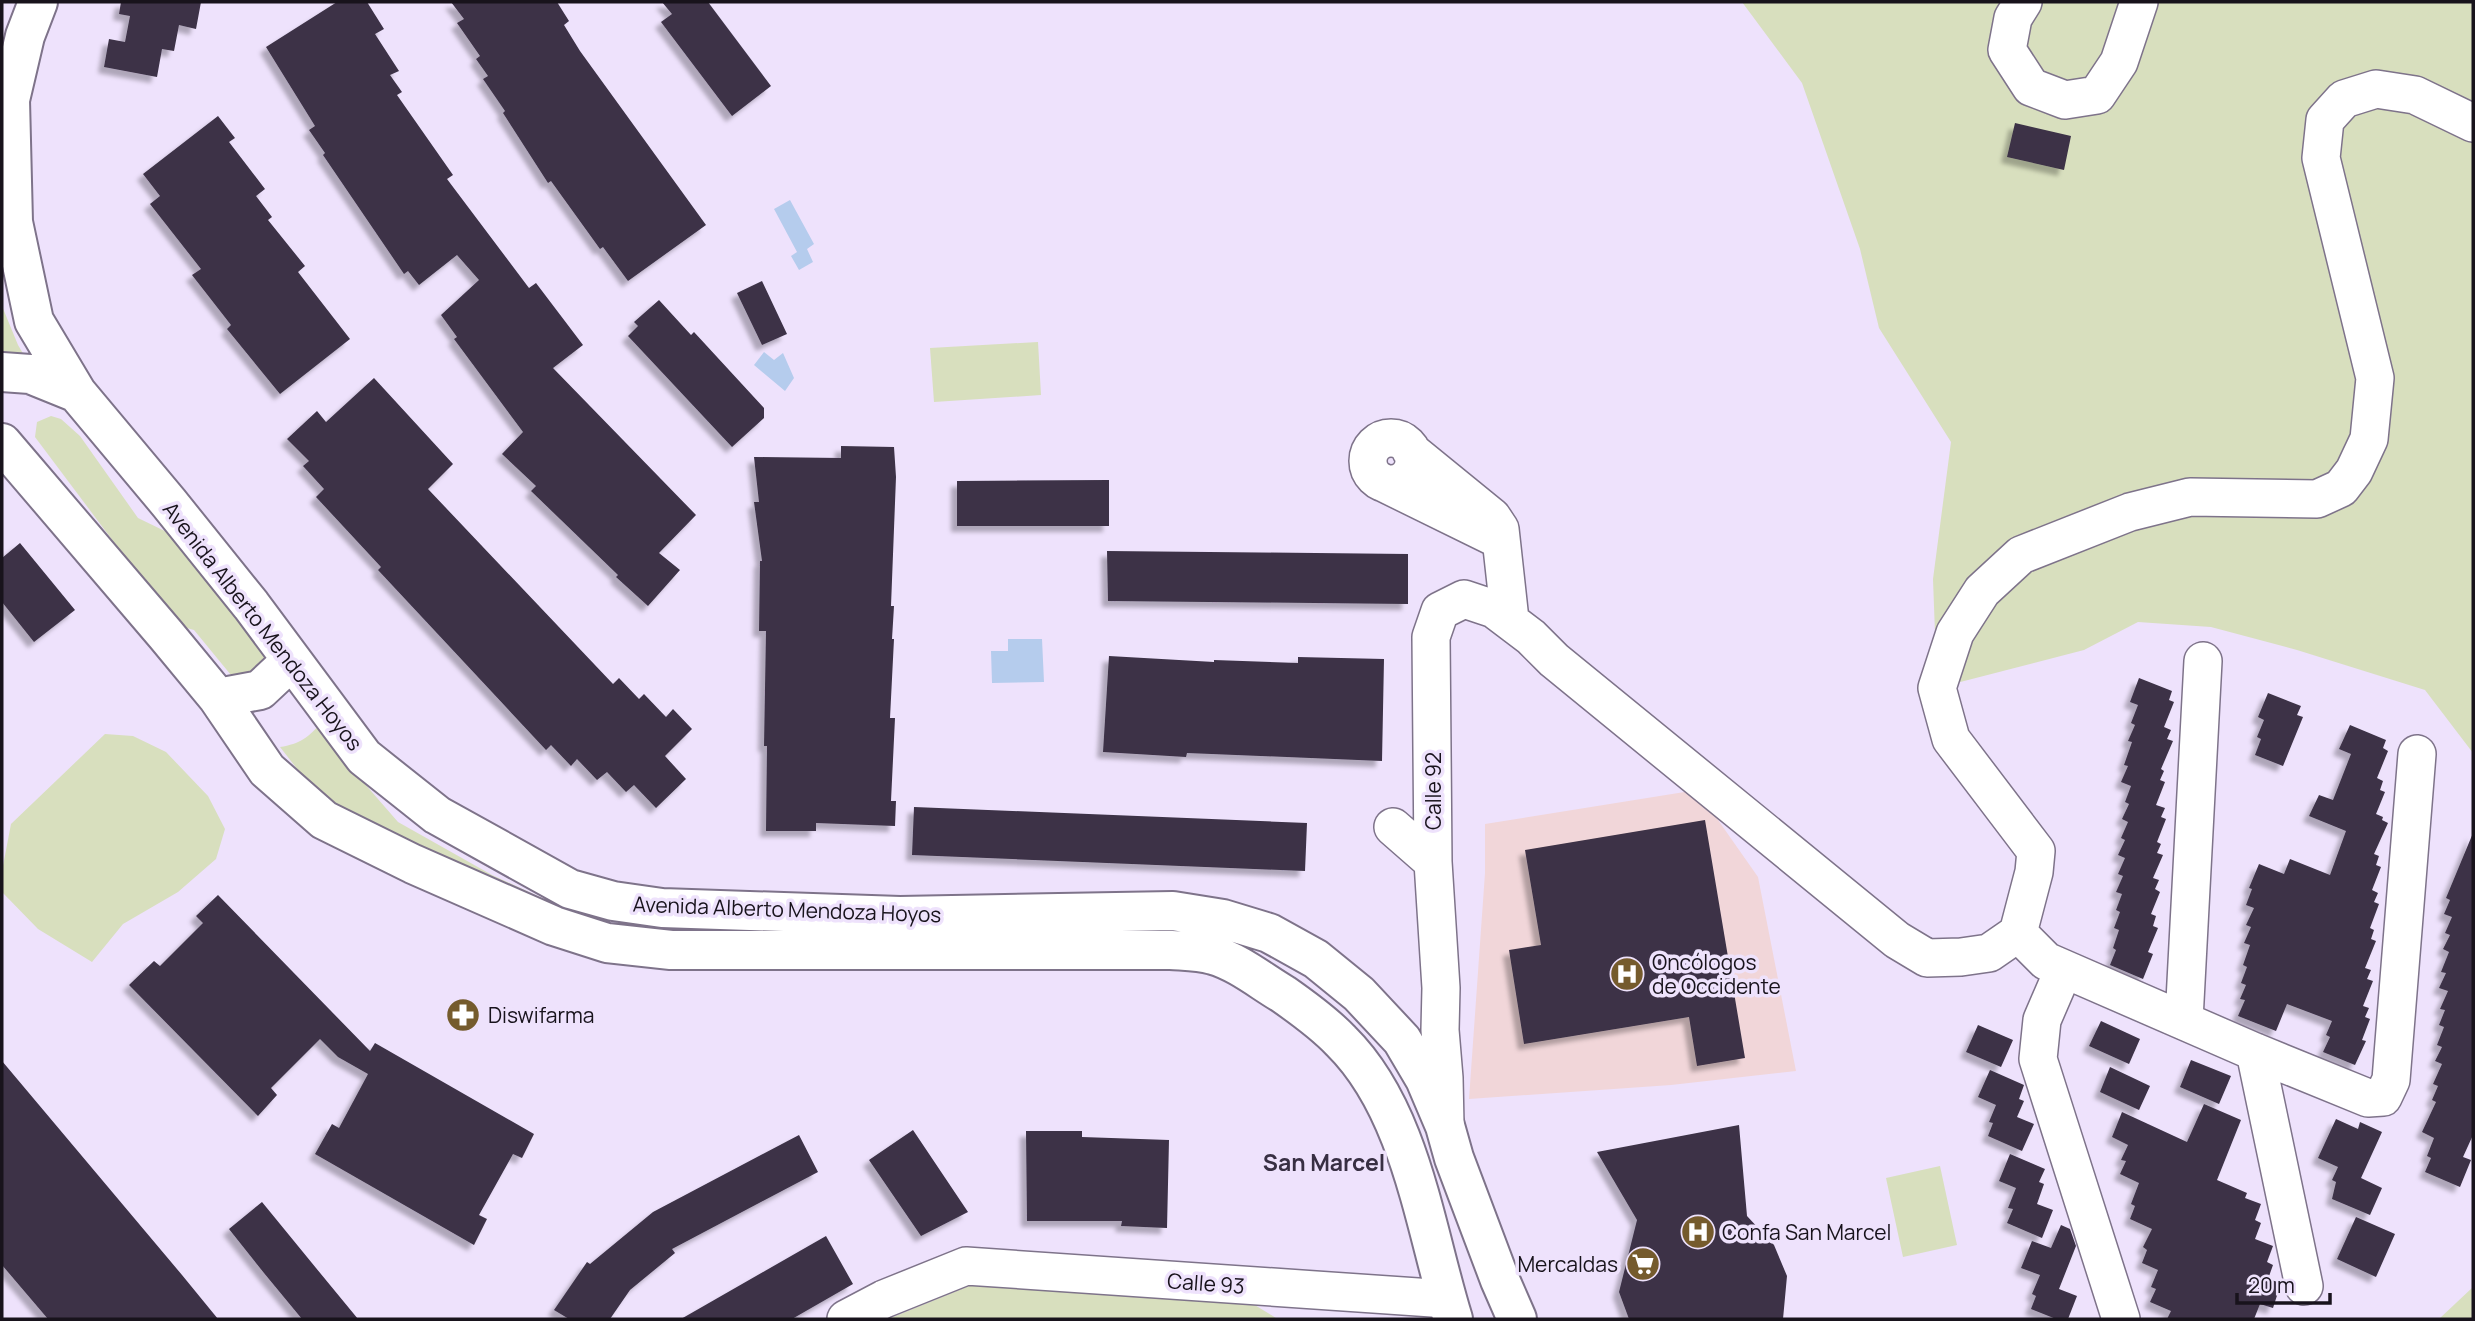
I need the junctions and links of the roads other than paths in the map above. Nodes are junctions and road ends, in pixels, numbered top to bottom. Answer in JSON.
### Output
{"nodes":[{"id":1,"x":38,"y":2,"type":"edge"},
{"id":2,"x":2023,"y":2,"type":"edge"},
{"id":3,"x":2138,"y":2,"type":"edge"},
{"id":4,"x":2473,"y":123,"type":"edge"},
{"id":5,"x":2,"y":372,"type":"edge"},
{"id":6,"x":77,"y":393,"type":"junction"},
{"id":7,"x":2,"y":443,"type":"edge"},
{"id":8,"x":1503,"y":542,"type":"junction"},
{"id":9,"x":1502,"y":615,"type":"junction"},
{"id":10,"x":291,"y":661,"type":"junction"},
{"id":11,"x":2203,"y":661,"type":"dead end"},
{"id":12,"x":218,"y":698,"type":"junction"},
{"id":13,"x":2417,"y":754,"type":"dead end"},
{"id":14,"x":1393,"y":827,"type":"dead end"},
{"id":15,"x":1433,"y":862,"type":"junction"},
{"id":16,"x":2018,"y":933,"type":"junction"},
{"id":17,"x":2064,"y":970,"type":"junction"},
{"id":18,"x":2184,"y":1020,"type":"junction"},
{"id":19,"x":1440,"y":1030,"type":"junction"},
{"id":20,"x":1402,"y":1040,"type":"junction"},
{"id":21,"x":2255,"y":1052,"type":"junction"},
{"id":22,"x":1445,"y":1126,"type":"junction"},
{"id":23,"x":2304,"y":1286,"type":"dead end"},
{"id":24,"x":1450,"y":1309,"type":"edge"},
{"id":25,"x":846,"y":1319,"type":"edge"},
{"id":26,"x":1517,"y":1319,"type":"edge"},
{"id":27,"x":2121,"y":1319,"type":"edge"}],
"edges":[{"from":1,"to":6,"type":"main road","name":"Avenida Alberto Mendoza Hoyos"},
{"from":2,"to":3,"type":"street"},
{"from":4,"to":16,"type":"street"},
{"from":5,"to":6,"type":"main road"},
{"from":6,"to":10,"type":"main road","name":"Avenida Alberto Mendoza Hoyos"},
{"from":7,"to":12,"type":"main road","name":"Avenida Alberto Mendoza Hoyos"},
{"from":8,"to":8,"type":"street"},
{"from":8,"to":9,"type":"street"},
{"from":9,"to":15,"type":"street","name":"Calle 92"},
{"from":9,"to":16,"type":"street"},
{"from":10,"to":12,"type":"main road"},
{"from":10,"to":20,"type":"main road","name":"Avenida Alberto Mendoza Hoyos"},
{"from":11,"to":18,"type":"street"},
{"from":12,"to":24,"type":"main road","name":"Avenida Alberto Mendoza Hoyos"},
{"from":13,"to":21,"type":"street"},
{"from":14,"to":15,"type":"street"},
{"from":15,"to":19,"type":"street","name":"Calle 92"},
{"from":16,"to":17,"type":"street"},
{"from":17,"to":18,"type":"street"},
{"from":17,"to":27,"type":"street"},
{"from":18,"to":21,"type":"street"},
{"from":19,"to":20,"type":"street"},
{"from":19,"to":22,"type":"street","name":"Calle 92"},
{"from":20,"to":22,"type":"main road","name":"Avenida Alberto Mendoza Hoyos"},
{"from":21,"to":23,"type":"street"},
{"from":22,"to":26,"type":"main road","name":"Avenida Alberto Mendoza Hoyos"},
{"from":24,"to":25,"type":"street","name":"Calle 93"}]}
